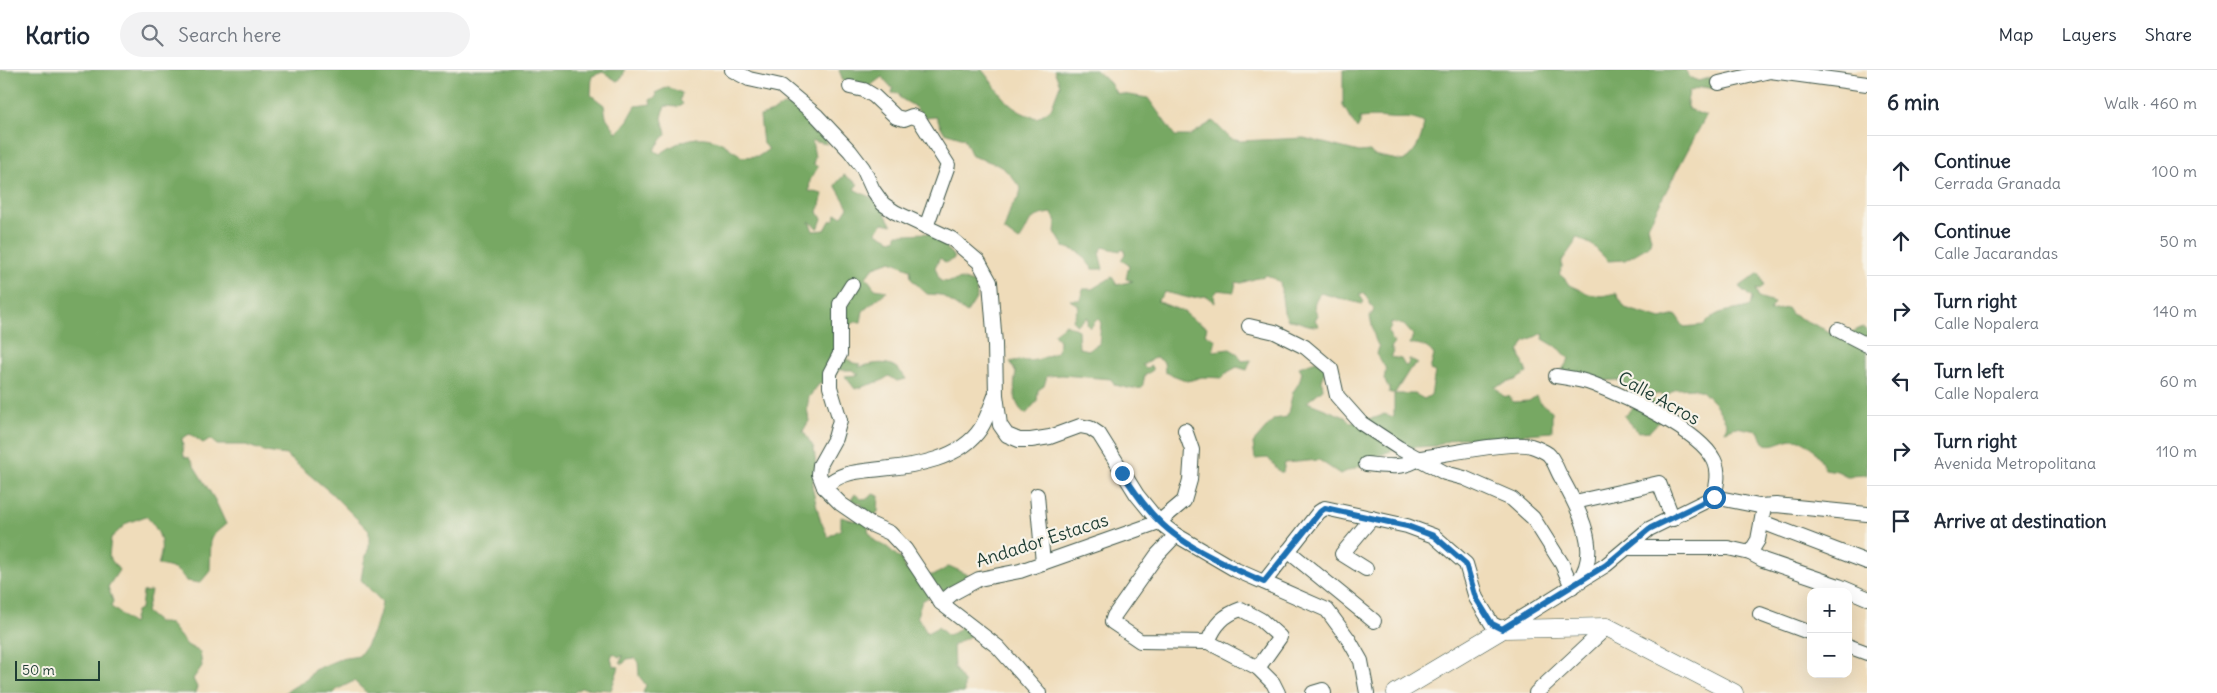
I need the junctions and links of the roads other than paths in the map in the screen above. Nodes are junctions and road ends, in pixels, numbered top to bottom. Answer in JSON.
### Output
{"nodes":[{"id":1,"x":732,"y":70,"type":"edge"},
{"id":2,"x":1719,"y":83,"type":"dead end"},
{"id":3,"x":1867,"y":84,"type":"edge"},
{"id":4,"x":850,"y":87,"type":"dead end"},
{"id":5,"x":926,"y":226,"type":"junction"},
{"id":6,"x":852,"y":285,"type":"dead end"},
{"id":7,"x":1256,"y":327,"type":"dead end"},
{"id":8,"x":1838,"y":330,"type":"dead end"},
{"id":9,"x":1867,"y":345,"type":"edge"},
{"id":10,"x":1556,"y":376,"type":"dead end"},
{"id":11,"x":996,"y":395,"type":"junction"},
{"id":12,"x":1186,"y":430,"type":"dead end"},
{"id":13,"x":1420,"y":458,"type":"junction"},
{"id":14,"x":1366,"y":464,"type":"dead end"},
{"id":15,"x":824,"y":487,"type":"junction"},
{"id":16,"x":1037,"y":494,"type":"dead end"},
{"id":17,"x":1714,"y":497,"type":"junction"},
{"id":18,"x":1575,"y":502,"type":"junction"},
{"id":19,"x":1759,"y":506,"type":"junction"},
{"id":20,"x":1867,"y":514,"type":"edge"},
{"id":21,"x":1372,"y":518,"type":"junction"},
{"id":22,"x":1673,"y":519,"type":"junction"},
{"id":23,"x":1159,"y":522,"type":"junction"},
{"id":24,"x":1762,"y":522,"type":"junction"},
{"id":25,"x":1176,"y":535,"type":"junction"},
{"id":26,"x":1628,"y":548,"type":"junction"},
{"id":27,"x":1288,"y":551,"type":"junction"},
{"id":28,"x":1750,"y":552,"type":"junction"},
{"id":29,"x":1867,"y":562,"type":"edge"},
{"id":30,"x":1043,"y":563,"type":"junction"},
{"id":31,"x":1366,"y":569,"type":"dead end"},
{"id":32,"x":1264,"y":582,"type":"junction"},
{"id":33,"x":1572,"y":587,"type":"junction"},
{"id":34,"x":1867,"y":598,"type":"edge"},
{"id":35,"x":941,"y":603,"type":"junction"},
{"id":36,"x":1354,"y":604,"type":"junction"},
{"id":37,"x":1760,"y":614,"type":"dead end"},
{"id":38,"x":1334,"y":619,"type":"junction"},
{"id":39,"x":1374,"y":621,"type":"dead end"},
{"id":40,"x":1607,"y":627,"type":"junction"},
{"id":41,"x":1502,"y":629,"type":"junction"},
{"id":42,"x":1807,"y":632,"type":"edge"},
{"id":43,"x":1208,"y":642,"type":"junction"},
{"id":44,"x":1852,"y":647,"type":"edge"},
{"id":45,"x":1867,"y":653,"type":"edge"},
{"id":46,"x":1258,"y":668,"type":"junction"},
{"id":47,"x":1038,"y":693,"type":"edge"},
{"id":48,"x":1278,"y":693,"type":"edge"},
{"id":49,"x":1313,"y":693,"type":"edge"},
{"id":50,"x":1324,"y":693,"type":"edge"},
{"id":51,"x":1367,"y":693,"type":"edge"},
{"id":52,"x":1396,"y":693,"type":"edge"},
{"id":53,"x":1536,"y":693,"type":"edge"},
{"id":54,"x":1734,"y":693,"type":"edge"}],
"edges":[{"from":1,"to":5,"type":"street"},
{"from":2,"to":3,"type":"street"},
{"from":4,"to":5,"type":"street"},
{"from":5,"to":11,"type":"street"},
{"from":6,"to":15,"type":"street"},
{"from":7,"to":13,"type":"street"},
{"from":8,"to":9,"type":"street"},
{"from":10,"to":17,"type":"street","name":"Calle Acros"},
{"from":11,"to":15,"type":"street"},
{"from":11,"to":23,"type":"street"},
{"from":12,"to":23,"type":"street"},
{"from":13,"to":14,"type":"street"},
{"from":13,"to":18,"type":"street"},
{"from":13,"to":33,"type":"street"},
{"from":15,"to":35,"type":"street"},
{"from":16,"to":30,"type":"street"},
{"from":17,"to":19,"type":"street"},
{"from":17,"to":22,"type":"street"},
{"from":18,"to":22,"type":"street"},
{"from":18,"to":33,"type":"street"},
{"from":19,"to":20,"type":"street"},
{"from":19,"to":24,"type":"street"},
{"from":21,"to":27,"type":"street"},
{"from":21,"to":31,"type":"street"},
{"from":21,"to":41,"type":"street"},
{"from":22,"to":26,"type":"street"},
{"from":23,"to":25,"type":"street"},
{"from":23,"to":30,"type":"street","name":"Andador Estacas"},
{"from":24,"to":28,"type":"street"},
{"from":24,"to":29,"type":"street"},
{"from":25,"to":32,"type":"street"},
{"from":25,"to":43,"type":"street"},
{"from":26,"to":28,"type":"street"},
{"from":26,"to":33,"type":"street"},
{"from":27,"to":32,"type":"street"},
{"from":27,"to":36,"type":"street"},
{"from":28,"to":34,"type":"street"},
{"from":30,"to":35,"type":"street","name":"Andador Estacas"},
{"from":32,"to":38,"type":"street"},
{"from":33,"to":41,"type":"street"},
{"from":35,"to":47,"type":"street"},
{"from":36,"to":38,"type":"street"},
{"from":36,"to":39,"type":"street"},
{"from":37,"to":42,"type":"street"},
{"from":38,"to":51,"type":"street"},
{"from":40,"to":41,"type":"street"},
{"from":40,"to":53,"type":"street"},
{"from":40,"to":54,"type":"street"},
{"from":41,"to":52,"type":"street"},
{"from":43,"to":46,"type":"street"},
{"from":43,"to":46,"type":"street"},
{"from":44,"to":45,"type":"street"},
{"from":46,"to":48,"type":"street"},
{"from":49,"to":50,"type":"street"}]}
